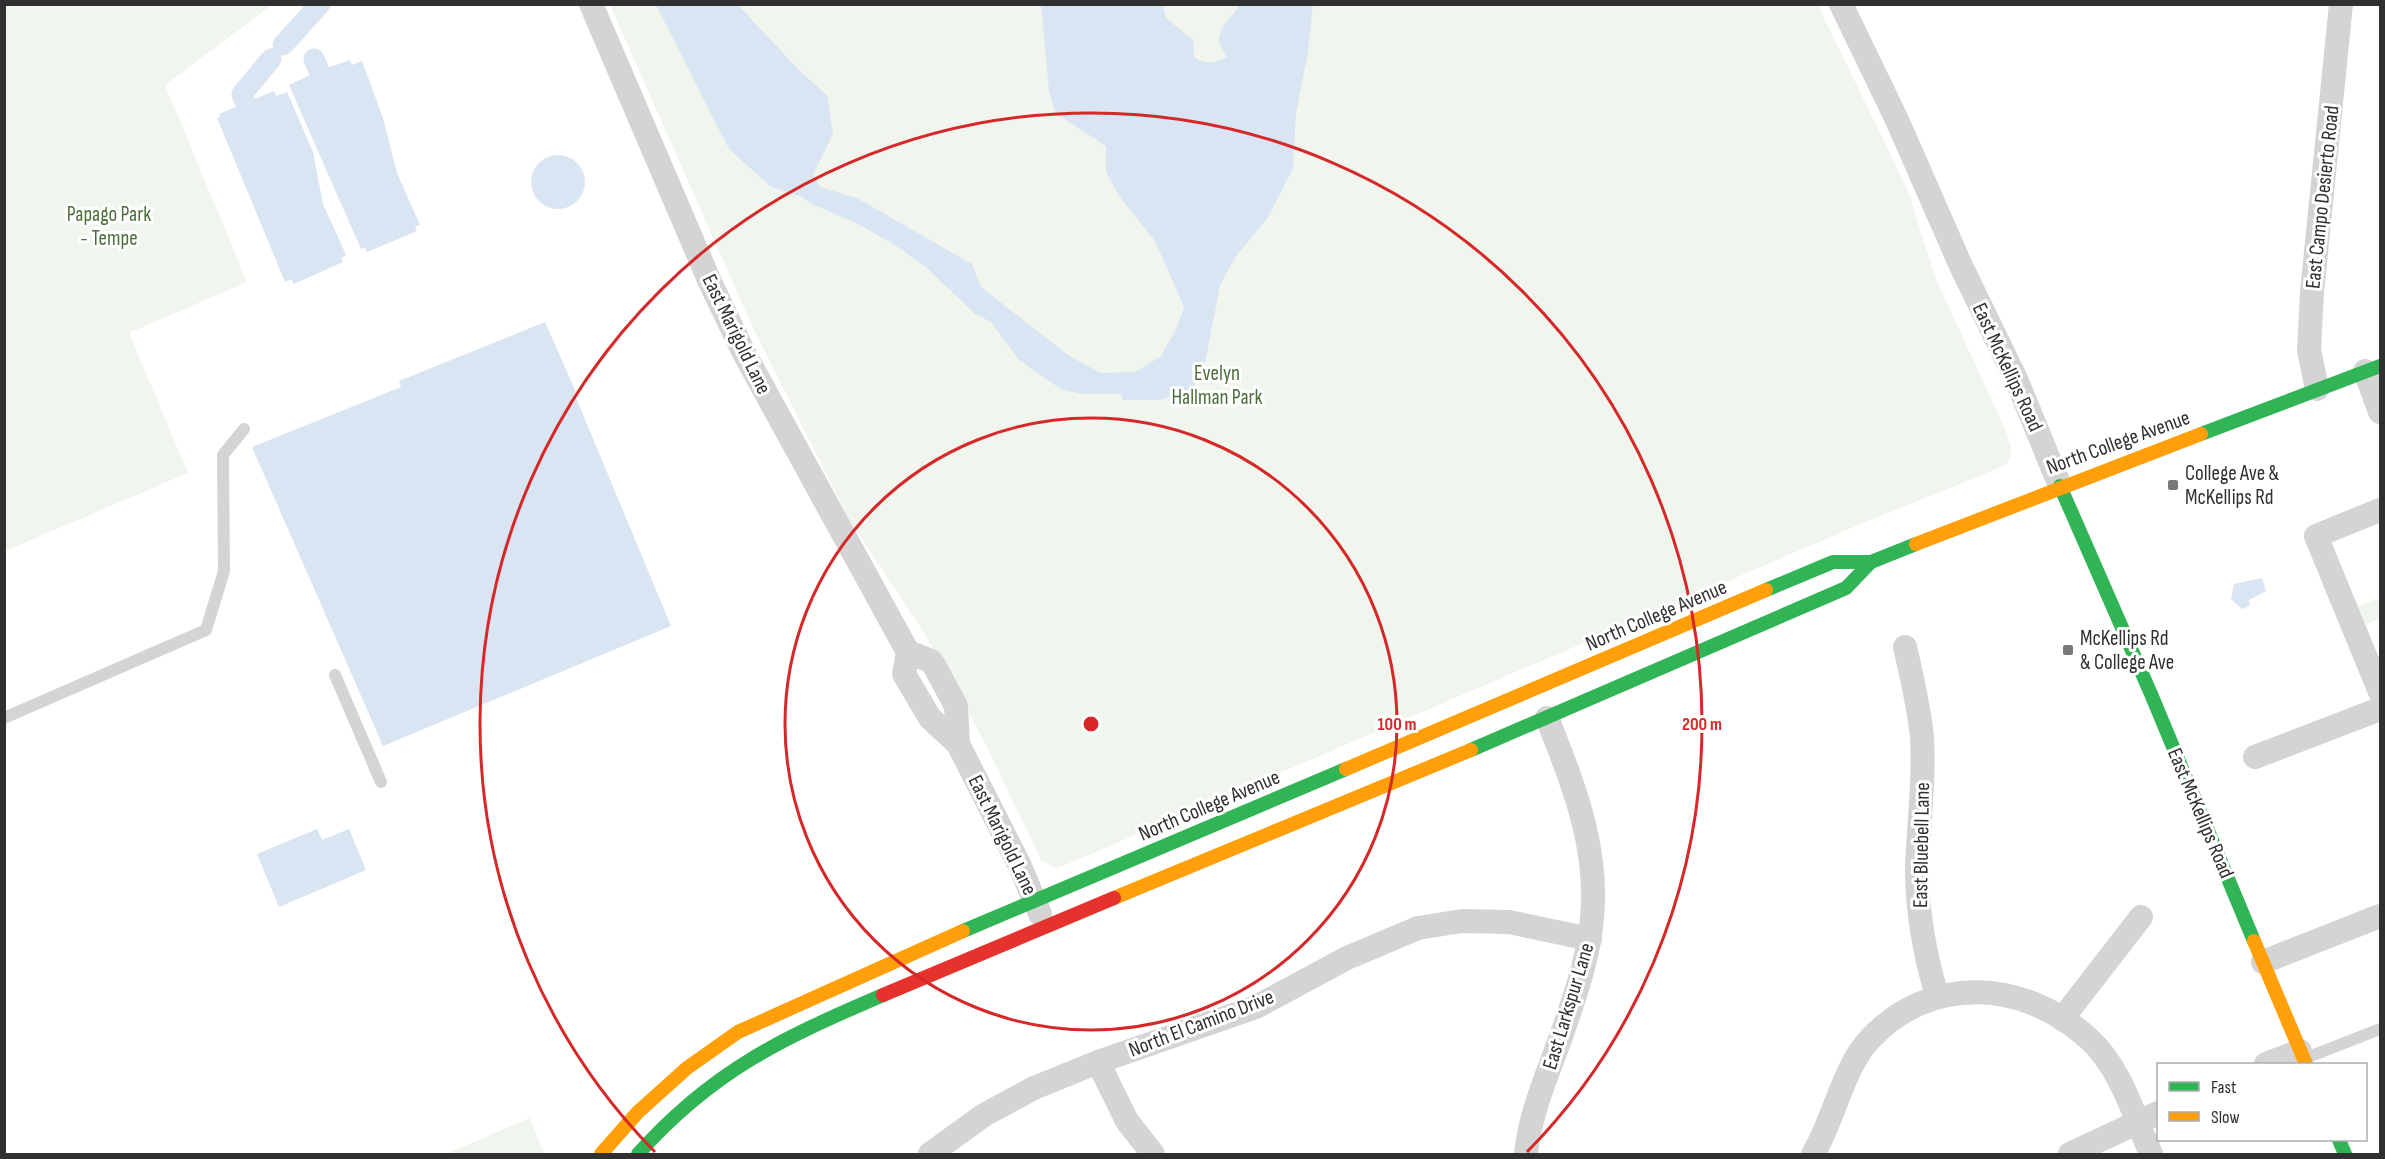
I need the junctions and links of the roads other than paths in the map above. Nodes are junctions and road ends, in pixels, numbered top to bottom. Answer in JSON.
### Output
{"nodes":[{"id":1,"x":591,"y":4,"type":"edge"},
{"id":2,"x":1841,"y":4,"type":"edge"},
{"id":3,"x":2342,"y":4,"type":"edge"},
{"id":4,"x":2373,"y":368,"type":"edge"},
{"id":5,"x":2317,"y":390,"type":"junction"},
{"id":6,"x":2380,"y":412,"type":"edge"},
{"id":7,"x":244,"y":429,"type":"dead end"},
{"id":8,"x":2060,"y":486,"type":"junction"},
{"id":9,"x":2380,"y":510,"type":"edge"},
{"id":10,"x":1871,"y":562,"type":"junction"},
{"id":11,"x":1905,"y":647,"type":"dead end"},
{"id":12,"x":335,"y":675,"type":"dead end"},
{"id":13,"x":2380,"y":692,"type":"edge"},
{"id":14,"x":2380,"y":709,"type":"edge"},
{"id":15,"x":4,"y":718,"type":"edge"},
{"id":16,"x":1547,"y":718,"type":"junction"},
{"id":17,"x":2255,"y":757,"type":"dead end"},
{"id":18,"x":381,"y":782,"type":"dead end"},
{"id":19,"x":1035,"y":901,"type":"junction"},
{"id":20,"x":2380,"y":916,"type":"edge"},
{"id":21,"x":2141,"y":917,"type":"dead end"},
{"id":22,"x":1046,"y":927,"type":"junction"},
{"id":23,"x":1590,"y":939,"type":"junction"},
{"id":24,"x":2263,"y":962,"type":"junction"},
{"id":25,"x":1936,"y":996,"type":"junction"},
{"id":26,"x":2062,"y":1019,"type":"junction"},
{"id":27,"x":2380,"y":1029,"type":"edge"},
{"id":28,"x":2303,"y":1058,"type":"edge"},
{"id":29,"x":1098,"y":1062,"type":"junction"},
{"id":30,"x":2277,"y":1063,"type":"edge"},
{"id":31,"x":2148,"y":1117,"type":"edge"},
{"id":32,"x":2339,"y":1141,"type":"edge"},
{"id":33,"x":601,"y":1155,"type":"edge"},
{"id":34,"x":638,"y":1155,"type":"edge"},
{"id":35,"x":930,"y":1155,"type":"edge"},
{"id":36,"x":1153,"y":1155,"type":"edge"},
{"id":37,"x":1526,"y":1155,"type":"edge"},
{"id":38,"x":1813,"y":1155,"type":"edge"},
{"id":39,"x":2070,"y":1155,"type":"edge"},
{"id":40,"x":2151,"y":1155,"type":"edge"},
{"id":41,"x":2345,"y":1155,"type":"edge"}],
"edges":[{"from":1,"to":19,"type":"street","name":"East Marigold Lane"},
{"from":2,"to":8,"type":"street","name":"East McKellips Road"},
{"from":3,"to":5,"type":"street","name":"East Campo Desierto Road"},
{"from":4,"to":5,"type":"street","name":"North College Avenue"},
{"from":4,"to":6,"type":"street"},
{"from":5,"to":8,"type":"street","name":"North College Avenue"},
{"from":7,"to":15,"type":"lane"},
{"from":8,"to":10,"type":"street","name":"North College Avenue"},
{"from":8,"to":24,"type":"street","name":"East McKellips Road"},
{"from":9,"to":13,"type":"street"},
{"from":10,"to":16,"type":"street","name":"North College Avenue"},
{"from":10,"to":19,"type":"street","name":"North College Avenue"},
{"from":11,"to":25,"type":"street","name":"East Bluebell Lane"},
{"from":12,"to":18,"type":"lane"},
{"from":14,"to":17,"type":"street"},
{"from":16,"to":22,"type":"street","name":"North College Avenue"},
{"from":16,"to":23,"type":"street","name":"East Larkspur Lane"},
{"from":19,"to":22,"type":"street","name":"East Marigold Lane"},
{"from":19,"to":33,"type":"street","name":"North College Avenue"},
{"from":20,"to":24,"type":"street"},
{"from":21,"to":26,"type":"street"},
{"from":22,"to":34,"type":"street","name":"North College Avenue"},
{"from":23,"to":29,"type":"street","name":"North El Camino Drive"},
{"from":23,"to":37,"type":"street","name":"East Larkspur Lane"},
{"from":24,"to":28,"type":"street","name":"East McKellips Road"},
{"from":25,"to":26,"type":"street"},
{"from":25,"to":38,"type":"street"},
{"from":26,"to":31,"type":"street"},
{"from":27,"to":28,"type":"lane"},
{"from":28,"to":30,"type":"street"},
{"from":29,"to":35,"type":"street","name":"North El Camino Drive"},
{"from":29,"to":36,"type":"street"},
{"from":31,"to":39,"type":"street"},
{"from":31,"to":40,"type":"street"},
{"from":32,"to":41,"type":"street"}]}
